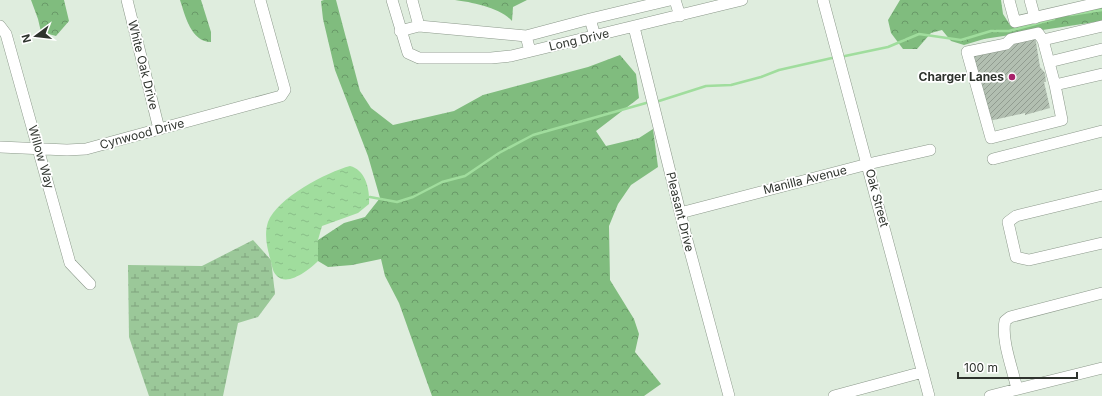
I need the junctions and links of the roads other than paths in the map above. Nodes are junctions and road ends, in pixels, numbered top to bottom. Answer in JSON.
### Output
{"nodes":[{"id":1,"x":127,"y":0,"type":"edge"},
{"id":2,"x":260,"y":0,"type":"edge"},
{"id":3,"x":392,"y":0,"type":"edge"},
{"id":4,"x":412,"y":0,"type":"edge"},
{"id":5,"x":670,"y":0,"type":"edge"},
{"id":6,"x":675,"y":0,"type":"edge"},
{"id":7,"x":742,"y":0,"type":"edge"},
{"id":8,"x":823,"y":0,"type":"edge"},
{"id":9,"x":1009,"y":0,"type":"edge"},
{"id":10,"x":1030,"y":0,"type":"edge"},
{"id":11,"x":1098,"y":2,"type":"edge"},
{"id":12,"x":680,"y":16,"type":"junction"},
{"id":13,"x":1035,"y":18,"type":"junction"},
{"id":14,"x":590,"y":19,"type":"junction"},
{"id":15,"x":0,"y":26,"type":"edge"},
{"id":16,"x":419,"y":26,"type":"junction"},
{"id":17,"x":1102,"y":26,"type":"edge"},
{"id":18,"x":634,"y":27,"type":"junction"},
{"id":19,"x":400,"y":31,"type":"junction"},
{"id":20,"x":526,"y":36,"type":"junction"},
{"id":21,"x":595,"y":36,"type":"junction"},
{"id":22,"x":1043,"y":40,"type":"junction"},
{"id":23,"x":1102,"y":49,"type":"edge"},
{"id":24,"x":530,"y":51,"type":"junction"},
{"id":25,"x":1049,"y":62,"type":"junction"},
{"id":26,"x":1102,"y":74,"type":"edge"},
{"id":27,"x":1054,"y":85,"type":"junction"},
{"id":28,"x":159,"y":129,"type":"junction"},
{"id":29,"x":1102,"y":131,"type":"edge"},
{"id":30,"x":0,"y":147,"type":"edge"},
{"id":31,"x":38,"y":148,"type":"junction"},
{"id":32,"x":930,"y":150,"type":"dead end"},
{"id":33,"x":993,"y":158,"type":"dead end"},
{"id":34,"x":868,"y":164,"type":"junction"},
{"id":35,"x":1102,"y":195,"type":"edge"},
{"id":36,"x":680,"y":213,"type":"junction"},
{"id":37,"x":1102,"y":243,"type":"edge"},
{"id":38,"x":90,"y":284,"type":"dead end"},
{"id":39,"x":1102,"y":293,"type":"edge"},
{"id":40,"x":1102,"y":368,"type":"edge"},
{"id":41,"x":923,"y":372,"type":"junction"},
{"id":42,"x":1018,"y":389,"type":"junction"},
{"id":43,"x":729,"y":396,"type":"edge"},
{"id":44,"x":834,"y":396,"type":"edge"},
{"id":45,"x":929,"y":396,"type":"edge"},
{"id":46,"x":990,"y":396,"type":"edge"}],
"edges":[{"from":1,"to":28,"type":"street","name":"White Oak Drive"},
{"from":2,"to":28,"type":"street","name":"Cynwood Drive"},
{"from":3,"to":19,"type":"street"},
{"from":4,"to":16,"type":"street"},
{"from":5,"to":14,"type":"street"},
{"from":6,"to":12,"type":"street"},
{"from":7,"to":12,"type":"street","name":"Long Drive"},
{"from":8,"to":34,"type":"street","name":"Oak Street"},
{"from":9,"to":13,"type":"street"},
{"from":10,"to":13,"type":"street"},
{"from":11,"to":13,"type":"street"},
{"from":12,"to":18,"type":"street","name":"Long Drive"},
{"from":14,"to":20,"type":"street"},
{"from":14,"to":21,"type":"street"},
{"from":15,"to":31,"type":"street","name":"Willow Way"},
{"from":16,"to":19,"type":"street"},
{"from":16,"to":20,"type":"street"},
{"from":17,"to":22,"type":"street"},
{"from":18,"to":21,"type":"street","name":"Long Drive"},
{"from":18,"to":36,"type":"street","name":"Pleasant Drive"},
{"from":19,"to":24,"type":"street","name":"Long Drive"},
{"from":20,"to":24,"type":"street"},
{"from":21,"to":24,"type":"street","name":"Long Drive"},
{"from":22,"to":25,"type":"street"},
{"from":22,"to":27,"type":"street"},
{"from":23,"to":25,"type":"street"},
{"from":25,"to":27,"type":"street"},
{"from":26,"to":27,"type":"street"},
{"from":28,"to":31,"type":"street","name":"Cynwood Drive"},
{"from":29,"to":33,"type":"street"},
{"from":30,"to":31,"type":"street","name":"Cynwood Drive"},
{"from":31,"to":38,"type":"street","name":"Willow Way"},
{"from":32,"to":34,"type":"street","name":"Manilla Avenue"},
{"from":34,"to":36,"type":"street","name":"Manilla Avenue"},
{"from":34,"to":41,"type":"street","name":"Oak Street"},
{"from":35,"to":37,"type":"street"},
{"from":36,"to":43,"type":"street","name":"Pleasant Drive"},
{"from":39,"to":42,"type":"street"},
{"from":40,"to":42,"type":"street"},
{"from":41,"to":44,"type":"street"},
{"from":41,"to":45,"type":"street","name":"Oak Street"},
{"from":42,"to":46,"type":"street"}]}
